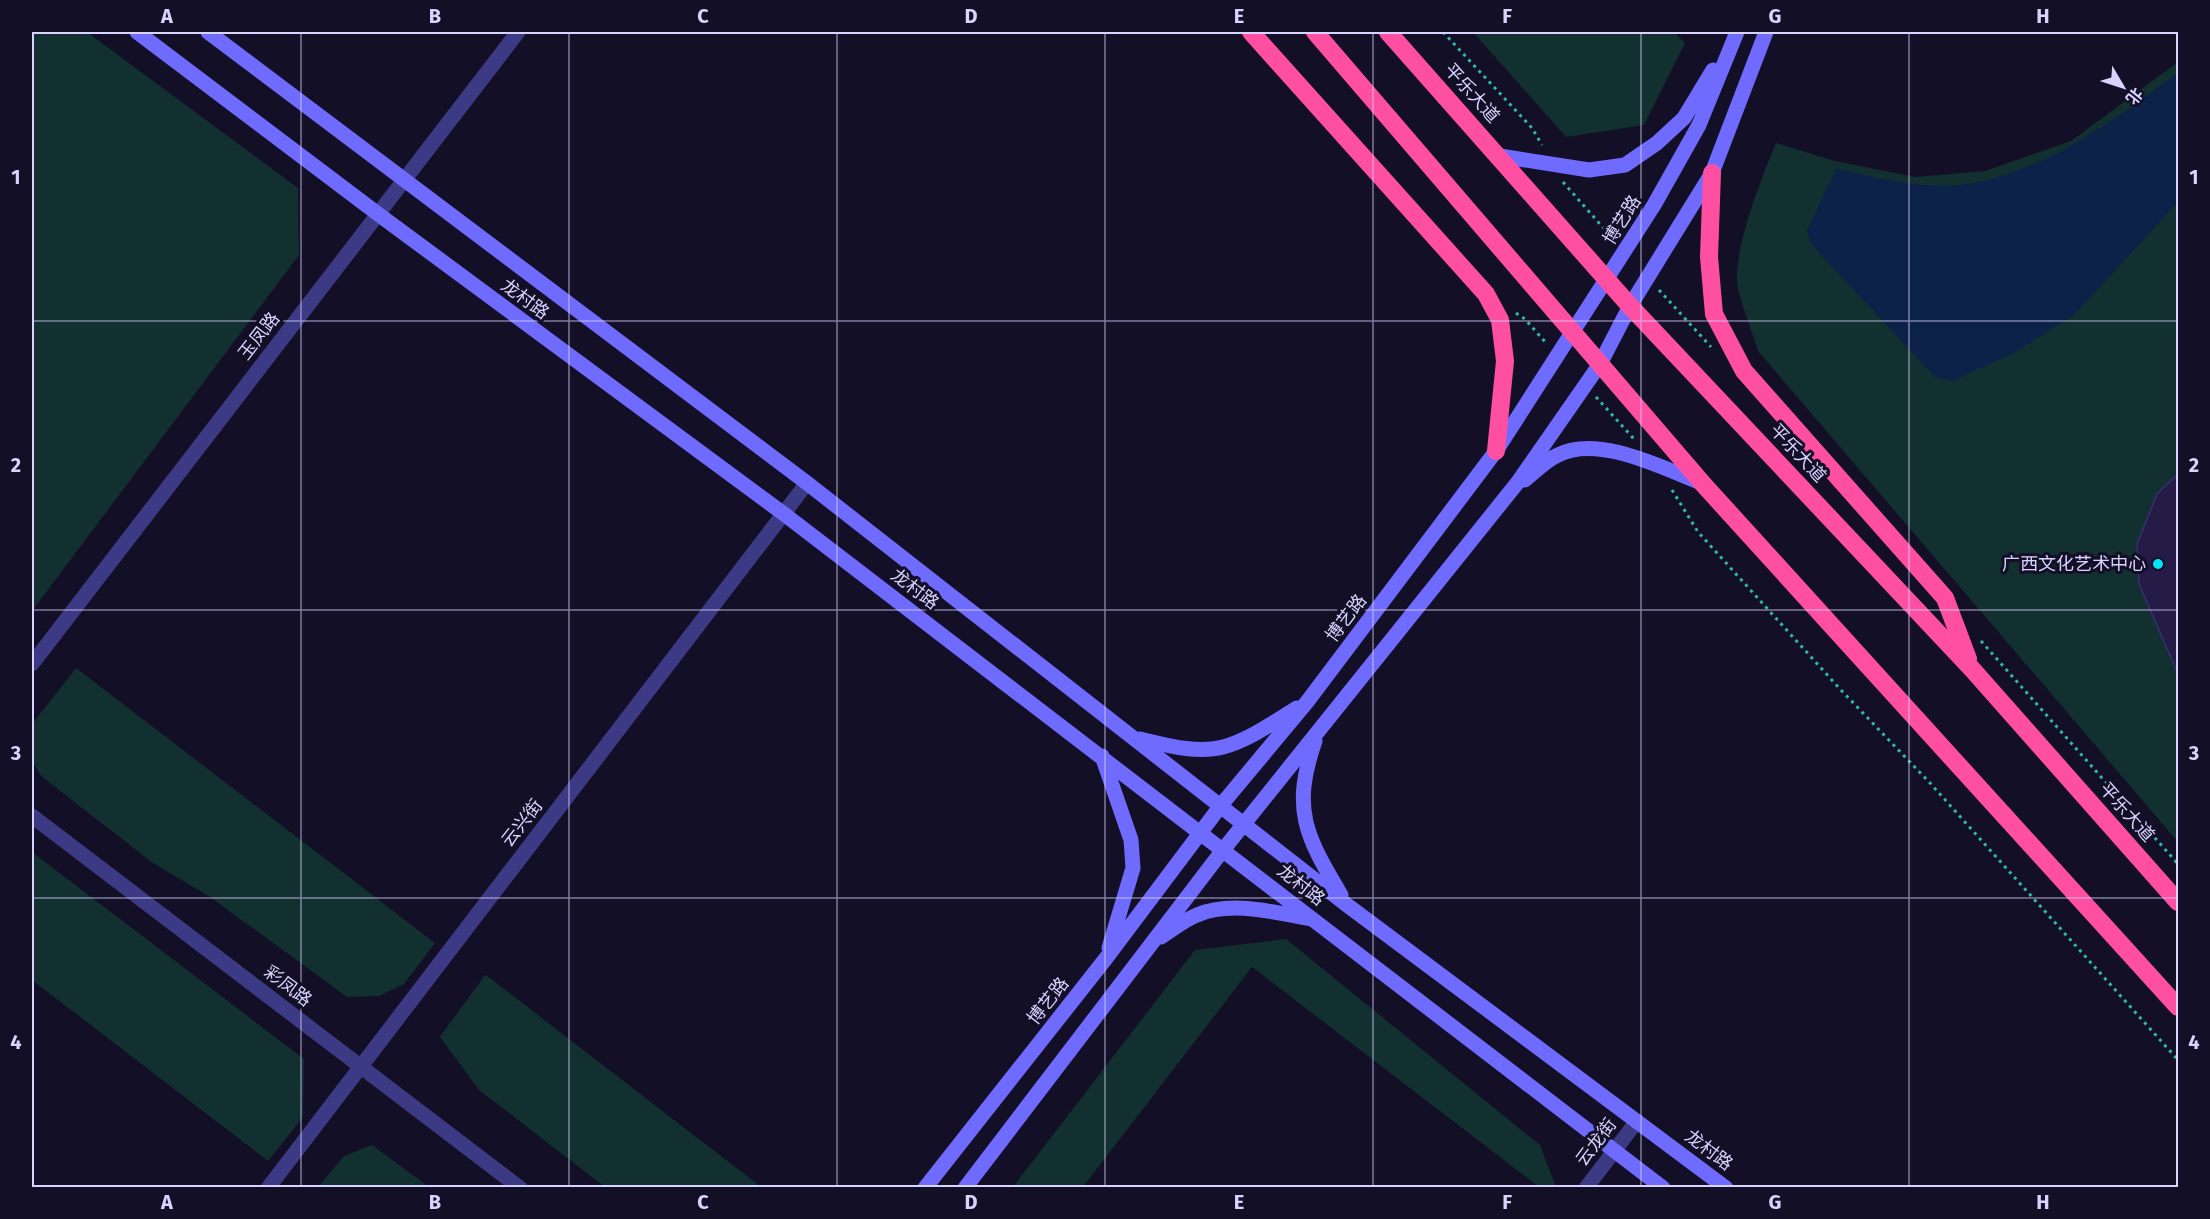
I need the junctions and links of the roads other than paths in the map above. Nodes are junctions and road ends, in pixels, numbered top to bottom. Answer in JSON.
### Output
{"nodes":[{"id":1,"x":137,"y":32,"type":"edge"},
{"id":2,"x":208,"y":32,"type":"edge"},
{"id":3,"x":518,"y":32,"type":"edge"},
{"id":4,"x":1251,"y":32,"type":"edge"},
{"id":5,"x":1315,"y":32,"type":"edge"},
{"id":6,"x":1388,"y":32,"type":"edge"},
{"id":7,"x":1737,"y":32,"type":"edge"},
{"id":8,"x":1766,"y":32,"type":"edge"},
{"id":9,"x":1500,"y":156,"type":"junction"},
{"id":10,"x":1712,"y":173,"type":"junction"},
{"id":11,"x":406,"y":178,"type":"junction"},
{"id":12,"x":378,"y":214,"type":"junction"},
{"id":13,"x":1609,"y":279,"type":"junction"},
{"id":14,"x":1630,"y":306,"type":"junction"},
{"id":15,"x":1574,"y":333,"type":"junction"},
{"id":16,"x":1600,"y":364,"type":"junction"},
{"id":17,"x":1496,"y":451,"type":"junction"},
{"id":18,"x":807,"y":483,"type":"junction"},
{"id":19,"x":1704,"y":485,"type":"junction"},
{"id":20,"x":1510,"y":491,"type":"junction"},
{"id":21,"x":783,"y":514,"type":"junction"},
{"id":22,"x":32,"y":664,"type":"edge"},
{"id":23,"x":1972,"y":669,"type":"junction"},
{"id":24,"x":1307,"y":702,"type":"junction"},
{"id":25,"x":1319,"y":728,"type":"junction"},
{"id":26,"x":1136,"y":739,"type":"junction"},
{"id":27,"x":1102,"y":756,"type":"junction"},
{"id":28,"x":1222,"y":804,"type":"junction"},
{"id":29,"x":32,"y":816,"type":"edge"},
{"id":30,"x":1245,"y":823,"type":"junction"},
{"id":31,"x":1201,"y":832,"type":"junction"},
{"id":32,"x":1224,"y":850,"type":"junction"},
{"id":33,"x":2178,"y":902,"type":"edge"},
{"id":34,"x":1347,"y":905,"type":"junction"},
{"id":35,"x":1314,"y":919,"type":"junction"},
{"id":36,"x":1153,"y":942,"type":"junction"},
{"id":37,"x":1107,"y":957,"type":"junction"},
{"id":38,"x":2178,"y":1007,"type":"edge"},
{"id":39,"x":360,"y":1066,"type":"junction"},
{"id":40,"x":1637,"y":1121,"type":"junction"},
{"id":41,"x":1614,"y":1150,"type":"junction"},
{"id":42,"x":268,"y":1188,"type":"edge"},
{"id":43,"x":520,"y":1188,"type":"edge"},
{"id":44,"x":925,"y":1188,"type":"edge"},
{"id":45,"x":965,"y":1188,"type":"edge"},
{"id":46,"x":1586,"y":1188,"type":"edge"},
{"id":47,"x":1662,"y":1188,"type":"edge"},
{"id":48,"x":1726,"y":1188,"type":"edge"}],
"edges":[{"from":1,"to":12,"type":"main road","name":"龙村路"},
{"from":2,"to":11,"type":"main road","name":"龙村路"},
{"from":3,"to":11,"type":"street","name":"玉凤路"},
{"from":4,"to":17,"type":"highway"},
{"from":5,"to":15,"type":"highway"},
{"from":6,"to":9,"type":"highway","name":"平乐大道"},
{"from":7,"to":9,"type":"main road"},
{"from":7,"to":13,"type":"main road","name":"博艺路"},
{"from":8,"to":10,"type":"main road"},
{"from":9,"to":13,"type":"highway","name":"平乐大道"},
{"from":10,"to":14,"type":"main road"},
{"from":10,"to":23,"type":"highway"},
{"from":11,"to":12,"type":"street","name":"玉凤路"},
{"from":11,"to":18,"type":"main road","name":"龙村路"},
{"from":12,"to":21,"type":"main road","name":"龙村路"},
{"from":12,"to":22,"type":"street","name":"玉凤路"},
{"from":13,"to":14,"type":"highway","name":"平乐大道"},
{"from":13,"to":15,"type":"main road","name":"博艺路"},
{"from":14,"to":16,"type":"main road"},
{"from":14,"to":23,"type":"highway","name":"平乐大道"},
{"from":15,"to":16,"type":"highway"},
{"from":15,"to":17,"type":"main road","name":"博艺路"},
{"from":16,"to":19,"type":"highway"},
{"from":16,"to":20,"type":"main road"},
{"from":17,"to":24,"type":"main road","name":"博艺路"},
{"from":18,"to":21,"type":"street","name":"云兴街"},
{"from":18,"to":26,"type":"main road","name":"龙村路"},
{"from":19,"to":20,"type":"main road"},
{"from":19,"to":38,"type":"highway"},
{"from":20,"to":25,"type":"main road"},
{"from":21,"to":27,"type":"main road","name":"龙村路"},
{"from":21,"to":39,"type":"street","name":"云兴街"},
{"from":23,"to":33,"type":"highway","name":"平乐大道"},
{"from":24,"to":26,"type":"main road"},
{"from":24,"to":28,"type":"main road","name":"博艺路"},
{"from":25,"to":30,"type":"main road"},
{"from":25,"to":34,"type":"main road"},
{"from":26,"to":28,"type":"main road","name":"龙村路"},
{"from":27,"to":31,"type":"main road","name":"龙村路"},
{"from":27,"to":37,"type":"main road"},
{"from":28,"to":30,"type":"main road","name":"龙村路"},
{"from":28,"to":31,"type":"main road","name":"博艺路"},
{"from":29,"to":39,"type":"street","name":"彩凤路"},
{"from":30,"to":32,"type":"main road"},
{"from":30,"to":34,"type":"main road","name":"龙村路"},
{"from":31,"to":32,"type":"main road","name":"龙村路"},
{"from":31,"to":37,"type":"main road","name":"博艺路"},
{"from":32,"to":35,"type":"main road","name":"龙村路"},
{"from":32,"to":36,"type":"main road"},
{"from":34,"to":40,"type":"main road","name":"龙村路"},
{"from":35,"to":36,"type":"main road"},
{"from":35,"to":41,"type":"main road","name":"龙村路"},
{"from":36,"to":45,"type":"main road"},
{"from":37,"to":44,"type":"main road","name":"博艺路"},
{"from":39,"to":42,"type":"street","name":"云兴街"},
{"from":39,"to":43,"type":"street","name":"彩凤路"},
{"from":40,"to":41,"type":"street","name":"云龙街"},
{"from":40,"to":48,"type":"main road","name":"龙村路"},
{"from":41,"to":46,"type":"street","name":"云龙街"},
{"from":41,"to":47,"type":"main road","name":"龙村路"}]}
